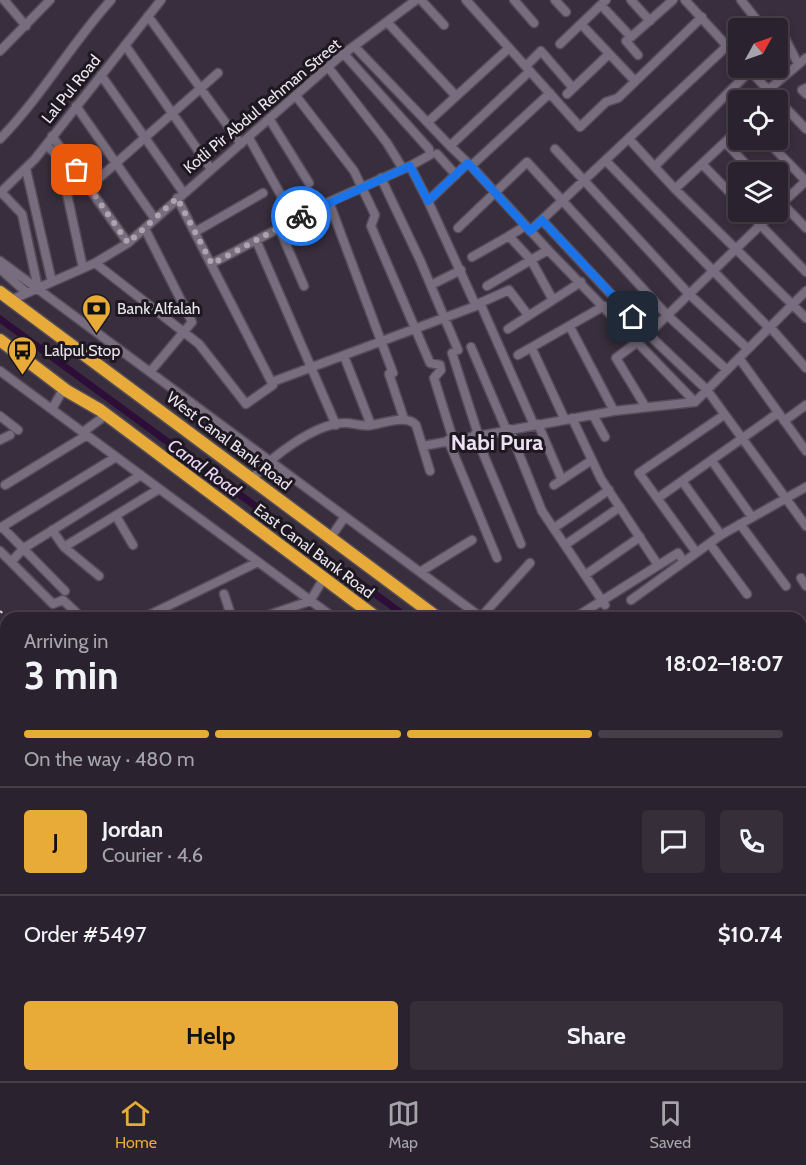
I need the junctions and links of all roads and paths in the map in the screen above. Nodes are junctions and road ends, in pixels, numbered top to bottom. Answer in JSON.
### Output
{"nodes":[{"id":1,"x":2,"y":0,"type":"edge"},
{"id":2,"x":50,"y":0,"type":"edge"},
{"id":3,"x":111,"y":0,"type":"edge"},
{"id":4,"x":161,"y":0,"type":"edge"},
{"id":5,"x":416,"y":0,"type":"edge"},
{"id":6,"x":421,"y":0,"type":"edge"},
{"id":7,"x":466,"y":0,"type":"edge"},
{"id":8,"x":514,"y":0,"type":"edge"},
{"id":9,"x":555,"y":0,"type":"edge"},
{"id":10,"x":631,"y":0,"type":"edge"},
{"id":11,"x":673,"y":0,"type":"edge"},
{"id":12,"x":741,"y":0,"type":"edge"},
{"id":13,"x":691,"y":2,"type":"edge"},
{"id":14,"x":603,"y":3,"type":"edge"},
{"id":15,"x":566,"y":12,"type":"dead end"},
{"id":16,"x":148,"y":16,"type":"junction"},
{"id":17,"x":702,"y":18,"type":"junction"},
{"id":18,"x":755,"y":18,"type":"edge"},
{"id":19,"x":650,"y":21,"type":"junction"},
{"id":20,"x":388,"y":23,"type":"junction"},
{"id":21,"x":534,"y":23,"type":"dead end"},
{"id":22,"x":581,"y":24,"type":"junction"},
{"id":23,"x":26,"y":26,"type":"junction"},
{"id":24,"x":444,"y":26,"type":"dead end"},
{"id":25,"x":631,"y":37,"type":"junction"},
{"id":26,"x":788,"y":42,"type":"edge"},
{"id":27,"x":560,"y":44,"type":"dead end"},
{"id":28,"x":125,"y":45,"type":"junction"},
{"id":29,"x":727,"y":46,"type":"joint"},
{"id":30,"x":355,"y":47,"type":"junction"},
{"id":31,"x":509,"y":48,"type":"junction"},
{"id":32,"x":0,"y":51,"type":"edge"},
{"id":33,"x":344,"y":54,"type":"junction"},
{"id":34,"x":609,"y":54,"type":"junction"},
{"id":35,"x":638,"y":55,"type":"dead end"},
{"id":36,"x":802,"y":61,"type":"edge"},
{"id":37,"x":328,"y":67,"type":"junction"},
{"id":38,"x":528,"y":69,"type":"junction"},
{"id":39,"x":218,"y":73,"type":"dead end"},
{"id":40,"x":101,"y":75,"type":"junction"},
{"id":41,"x":739,"y":78,"type":"edge"},
{"id":42,"x":755,"y":78,"type":"edge"},
{"id":43,"x":635,"y":81,"type":"junction"},
{"id":44,"x":806,"y":88,"type":"edge"},
{"id":45,"x":201,"y":89,"type":"junction"},
{"id":46,"x":765,"y":90,"type":"edge"},
{"id":47,"x":775,"y":90,"type":"edge"},
{"id":48,"x":550,"y":93,"type":"junction"},
{"id":49,"x":806,"y":94,"type":"edge"},
{"id":50,"x":296,"y":96,"type":"junction"},
{"id":51,"x":456,"y":96,"type":"junction"},
{"id":52,"x":76,"y":106,"type":"junction"},
{"id":53,"x":788,"y":112,"type":"edge"},
{"id":54,"x":172,"y":114,"type":"junction"},
{"id":55,"x":270,"y":120,"type":"junction"},
{"id":56,"x":428,"y":122,"type":"junction"},
{"id":57,"x":806,"y":129,"type":"edge"},
{"id":58,"x":52,"y":136,"type":"junction"},
{"id":59,"x":145,"y":138,"type":"junction"},
{"id":60,"x":249,"y":138,"type":"junction"},
{"id":61,"x":0,"y":139,"type":"edge"},
{"id":62,"x":629,"y":139,"type":"junction"},
{"id":63,"x":728,"y":139,"type":"edge"},
{"id":64,"x":725,"y":142,"type":"junction"},
{"id":65,"x":241,"y":144,"type":"junction"},
{"id":66,"x":46,"y":145,"type":"junction"},
{"id":67,"x":450,"y":146,"type":"junction"},
{"id":68,"x":555,"y":149,"type":"dead end"},
{"id":69,"x":776,"y":150,"type":"edge"},
{"id":70,"x":436,"y":154,"type":"dead end"},
{"id":71,"x":606,"y":161,"type":"junction"},
{"id":72,"x":744,"y":162,"type":"edge"},
{"id":73,"x":116,"y":163,"type":"junction"},
{"id":74,"x":702,"y":164,"type":"junction"},
{"id":75,"x":470,"y":165,"type":"junction"},
{"id":76,"x":655,"y":166,"type":"junction"},
{"id":77,"x":407,"y":168,"type":"junction"},
{"id":78,"x":26,"y":169,"type":"junction"},
{"id":79,"x":211,"y":170,"type":"junction"},
{"id":80,"x":456,"y":175,"type":"junction"},
{"id":81,"x":381,"y":178,"type":"junction"},
{"id":82,"x":806,"y":181,"type":"edge"},
{"id":83,"x":584,"y":182,"type":"junction"},
{"id":84,"x":309,"y":183,"type":"dead end"},
{"id":85,"x":89,"y":187,"type":"junction"},
{"id":86,"x":361,"y":187,"type":"junction"},
{"id":87,"x":675,"y":189,"type":"junction"},
{"id":88,"x":728,"y":191,"type":"edge"},
{"id":89,"x":496,"y":192,"type":"junction"},
{"id":90,"x":1,"y":193,"type":"edge"},
{"id":91,"x":263,"y":193,"type":"dead end"},
{"id":92,"x":180,"y":195,"type":"junction"},
{"id":93,"x":788,"y":196,"type":"edge"},
{"id":94,"x":428,"y":201,"type":"junction"},
{"id":95,"x":563,"y":201,"type":"junction"},
{"id":96,"x":328,"y":202,"type":"junction"},
{"id":97,"x":287,"y":206,"type":"dead end"},
{"id":98,"x":788,"y":211,"type":"edge"},
{"id":99,"x":155,"y":219,"type":"junction"},
{"id":100,"x":542,"y":220,"type":"junction"},
{"id":101,"x":757,"y":222,"type":"edge"},
{"id":102,"x":763,"y":222,"type":"edge"},
{"id":103,"x":760,"y":225,"type":"junction"},
{"id":104,"x":279,"y":228,"type":"junction"},
{"id":105,"x":458,"y":228,"type":"dead end"},
{"id":106,"x":527,"y":228,"type":"junction"},
{"id":107,"x":806,"y":228,"type":"edge"},
{"id":108,"x":145,"y":229,"type":"junction"},
{"id":109,"x":195,"y":232,"type":"junction"},
{"id":110,"x":509,"y":236,"type":"junction"},
{"id":111,"x":256,"y":240,"type":"junction"},
{"id":112,"x":128,"y":243,"type":"junction"},
{"id":113,"x":736,"y":246,"type":"junction"},
{"id":114,"x":548,"y":250,"type":"junction"},
{"id":115,"x":472,"y":257,"type":"dead end"},
{"id":116,"x":531,"y":260,"type":"junction"},
{"id":117,"x":0,"y":261,"type":"edge"},
{"id":118,"x":94,"y":263,"type":"junction"},
{"id":119,"x":212,"y":264,"type":"junction"},
{"id":120,"x":83,"y":268,"type":"junction"},
{"id":121,"x":0,"y":269,"type":"edge"},
{"id":122,"x":461,"y":270,"type":"junction"},
{"id":123,"x":711,"y":270,"type":"junction"},
{"id":124,"x":806,"y":272,"type":"edge"},
{"id":125,"x":52,"y":282,"type":"junction"},
{"id":126,"x":581,"y":282,"type":"junction"},
{"id":127,"x":431,"y":285,"type":"junction"},
{"id":128,"x":304,"y":286,"type":"dead end"},
{"id":129,"x":487,"y":286,"type":"dead end"},
{"id":130,"x":37,"y":288,"type":"junction"},
{"id":131,"x":806,"y":291,"type":"edge"},
{"id":132,"x":0,"y":292,"type":"edge"},
{"id":133,"x":27,"y":292,"type":"junction"},
{"id":134,"x":688,"y":293,"type":"junction"},
{"id":135,"x":11,"y":300,"type":"junction"},
{"id":136,"x":553,"y":300,"type":"junction"},
{"id":137,"x":793,"y":304,"type":"junction"},
{"id":138,"x":478,"y":305,"type":"junction"},
{"id":139,"x":604,"y":306,"type":"junction"},
{"id":140,"x":666,"y":314,"type":"junction"},
{"id":141,"x":528,"y":315,"type":"junction"},
{"id":142,"x":806,"y":318,"type":"edge"},
{"id":143,"x":445,"y":319,"type":"junction"},
{"id":144,"x":570,"y":327,"type":"junction"},
{"id":145,"x":769,"y":327,"type":"junction"},
{"id":146,"x":416,"y":329,"type":"junction"},
{"id":147,"x":508,"y":329,"type":"dead end"},
{"id":148,"x":184,"y":332,"type":"junction"},
{"id":149,"x":648,"y":334,"type":"junction"},
{"id":150,"x":0,"y":340,"type":"edge"},
{"id":151,"x":382,"y":342,"type":"junction"},
{"id":152,"x":638,"y":343,"type":"junction"},
{"id":153,"x":471,"y":347,"type":"dead end"},
{"id":154,"x":748,"y":349,"type":"junction"},
{"id":155,"x":534,"y":353,"type":"dead end"},
{"id":156,"x":518,"y":355,"type":"dead end"},
{"id":157,"x":344,"y":356,"type":"junction"},
{"id":158,"x":739,"y":358,"type":"junction"},
{"id":159,"x":312,"y":367,"type":"junction"},
{"id":160,"x":806,"y":368,"type":"edge"},
{"id":161,"x":727,"y":370,"type":"junction"},
{"id":162,"x":0,"y":371,"type":"edge"},
{"id":163,"x":150,"y":372,"type":"junction"},
{"id":164,"x":272,"y":382,"type":"junction"},
{"id":165,"x":64,"y":388,"type":"junction"},
{"id":166,"x":707,"y":390,"type":"junction"},
{"id":167,"x":695,"y":402,"type":"junction"},
{"id":168,"x":806,"y":405,"type":"edge"},
{"id":169,"x":645,"y":406,"type":"junction"},
{"id":170,"x":52,"y":409,"type":"junction"},
{"id":171,"x":614,"y":411,"type":"junction"},
{"id":172,"x":778,"y":413,"type":"junction"},
{"id":173,"x":106,"y":415,"type":"junction"},
{"id":174,"x":593,"y":415,"type":"junction"},
{"id":175,"x":724,"y":415,"type":"junction"},
{"id":176,"x":1,"y":417,"type":"edge"},
{"id":177,"x":404,"y":419,"type":"junction"},
{"id":178,"x":568,"y":419,"type":"junction"},
{"id":179,"x":784,"y":421,"type":"junction"},
{"id":180,"x":536,"y":424,"type":"junction"},
{"id":181,"x":336,"y":425,"type":"junction"},
{"id":182,"x":371,"y":426,"type":"junction"},
{"id":183,"x":508,"y":429,"type":"junction"},
{"id":184,"x":85,"y":434,"type":"junction"},
{"id":185,"x":477,"y":434,"type":"junction"},
{"id":186,"x":605,"y":437,"type":"dead end"},
{"id":187,"x":743,"y":439,"type":"junction"},
{"id":188,"x":0,"y":440,"type":"edge"},
{"id":189,"x":450,"y":440,"type":"junction"},
{"id":190,"x":423,"y":446,"type":"junction"},
{"id":191,"x":806,"y":452,"type":"edge"},
{"id":192,"x":116,"y":457,"type":"junction"},
{"id":193,"x":268,"y":460,"type":"junction"},
{"id":194,"x":592,"y":460,"type":"junction"},
{"id":195,"x":712,"y":461,"type":"junction"},
{"id":196,"x":430,"y":471,"type":"dead end"},
{"id":197,"x":141,"y":475,"type":"junction"},
{"id":198,"x":252,"y":479,"type":"junction"},
{"id":199,"x":682,"y":481,"type":"junction"},
{"id":200,"x":5,"y":485,"type":"dead end"},
{"id":201,"x":806,"y":487,"type":"edge"},
{"id":202,"x":159,"y":489,"type":"junction"},
{"id":203,"x":609,"y":490,"type":"junction"},
{"id":204,"x":658,"y":498,"type":"junction"},
{"id":205,"x":786,"y":499,"type":"junction"},
{"id":206,"x":620,"y":507,"type":"junction"},
{"id":207,"x":116,"y":516,"type":"junction"},
{"id":208,"x":752,"y":517,"type":"junction"},
{"id":209,"x":344,"y":518,"type":"junction"},
{"id":210,"x":740,"y":524,"type":"junction"},
{"id":211,"x":806,"y":526,"type":"edge"},
{"id":212,"x":1,"y":528,"type":"edge"},
{"id":213,"x":554,"y":528,"type":"junction"},
{"id":214,"x":52,"y":530,"type":"junction"},
{"id":215,"x":721,"y":535,"type":"junction"},
{"id":216,"x":331,"y":537,"type":"junction"},
{"id":217,"x":640,"y":537,"type":"junction"},
{"id":218,"x":472,"y":540,"type":"dead end"},
{"id":219,"x":710,"y":543,"type":"junction"},
{"id":220,"x":520,"y":544,"type":"dead end"},
{"id":221,"x":133,"y":545,"type":"dead end"},
{"id":222,"x":565,"y":545,"type":"junction"},
{"id":223,"x":64,"y":547,"type":"junction"},
{"id":224,"x":23,"y":549,"type":"junction"},
{"id":225,"x":0,"y":552,"type":"edge"},
{"id":226,"x":696,"y":552,"type":"junction"},
{"id":227,"x":497,"y":558,"type":"dead end"},
{"id":228,"x":11,"y":562,"type":"junction"},
{"id":229,"x":258,"y":562,"type":"junction"},
{"id":230,"x":684,"y":562,"type":"junction"},
{"id":231,"x":530,"y":563,"type":"dead end"},
{"id":232,"x":658,"y":565,"type":"junction"},
{"id":233,"x":420,"y":572,"type":"junction"},
{"id":234,"x":585,"y":575,"type":"junction"},
{"id":235,"x":99,"y":576,"type":"dead end"},
{"id":236,"x":324,"y":578,"type":"junction"},
{"id":237,"x":786,"y":586,"type":"dead end"},
{"id":238,"x":64,"y":591,"type":"dead end"},
{"id":239,"x":224,"y":594,"type":"dead end"},
{"id":240,"x":747,"y":594,"type":"dead end"},
{"id":241,"x":631,"y":600,"type":"dead end"},
{"id":242,"x":310,"y":601,"type":"junction"},
{"id":243,"x":604,"y":603,"type":"junction"},
{"id":244,"x":76,"y":612,"type":"edge"},
{"id":245,"x":155,"y":612,"type":"edge"},
{"id":246,"x":230,"y":612,"type":"edge"},
{"id":247,"x":282,"y":612,"type":"edge"},
{"id":248,"x":326,"y":612,"type":"edge"},
{"id":249,"x":369,"y":612,"type":"edge"},
{"id":250,"x":430,"y":612,"type":"edge"},
{"id":251,"x":475,"y":612,"type":"edge"},
{"id":252,"x":486,"y":612,"type":"edge"},
{"id":253,"x":585,"y":612,"type":"edge"}],
"edges":[{"from":1,"to":23,"type":"street"},
{"from":2,"to":23,"type":"street"},
{"from":3,"to":61,"type":"street"},
{"from":4,"to":16,"type":"street","name":"Lal Pul Road"},
{"from":5,"to":20,"type":"street","name":"Kotli Pir Abdul Rehman Street"},
{"from":6,"to":24,"type":"street"},
{"from":7,"to":31,"type":"street"},
{"from":8,"to":21,"type":"street"},
{"from":9,"to":15,"type":"street"},
{"from":10,"to":19,"type":"street"},
{"from":11,"to":19,"type":"street"},
{"from":12,"to":18,"type":"street"},
{"from":13,"to":17,"type":"street"},
{"from":14,"to":22,"type":"street"},
{"from":14,"to":25,"type":"street"},
{"from":16,"to":28,"type":"street","name":"Lal Pul Road"},
{"from":16,"to":45,"type":"street"},
{"from":17,"to":29,"type":"street"},
{"from":17,"to":43,"type":"street"},
{"from":19,"to":25,"type":"street"},
{"from":20,"to":30,"type":"street","name":"Kotli Pir Abdul Rehman Street"},
{"from":20,"to":51,"type":"street"},
{"from":22,"to":27,"type":"street"},
{"from":22,"to":34,"type":"street"},
{"from":23,"to":32,"type":"street"},
{"from":25,"to":35,"type":"street"},
{"from":26,"to":36,"type":"street"},
{"from":28,"to":40,"type":"street","name":"Lal Pul Road"},
{"from":28,"to":54,"type":"street"},
{"from":29,"to":62,"type":"street"},
{"from":30,"to":33,"type":"street","name":"Kotli Pir Abdul Rehman Street"},
{"from":30,"to":56,"type":"street"},
{"from":31,"to":38,"type":"street"},
{"from":31,"to":51,"type":"street"},
{"from":33,"to":37,"type":"street","name":"Kotli Pir Abdul Rehman Street"},
{"from":33,"to":77,"type":"street"},
{"from":34,"to":38,"type":"street"},
{"from":34,"to":43,"type":"street"},
{"from":36,"to":47,"type":"street"},
{"from":37,"to":50,"type":"street","name":"Kotli Pir Abdul Rehman Street"},
{"from":37,"to":77,"type":"street"},
{"from":38,"to":48,"type":"street"},
{"from":38,"to":67,"type":"street"},
{"from":39,"to":45,"type":"street"},
{"from":40,"to":52,"type":"street","name":"Lal Pul Road"},
{"from":40,"to":59,"type":"street"},
{"from":41,"to":76,"type":"street"},
{"from":42,"to":46,"type":"street"},
{"from":43,"to":48,"type":"street"},
{"from":44,"to":49,"type":"street"},
{"from":45,"to":54,"type":"street"},
{"from":45,"to":65,"type":"street"},
{"from":48,"to":75,"type":"street"},
{"from":50,"to":55,"type":"street","name":"Kotli Pir Abdul Rehman Street"},
{"from":50,"to":86,"type":"street"},
{"from":51,"to":56,"type":"street"},
{"from":52,"to":58,"type":"street","name":"Lal Pul Road"},
{"from":52,"to":73,"type":"street"},
{"from":53,"to":57,"type":"street"},
{"from":54,"to":59,"type":"street"},
{"from":54,"to":79,"type":"street"},
{"from":55,"to":60,"type":"street","name":"Kotli Pir Abdul Rehman Street"},
{"from":55,"to":84,"type":"street"},
{"from":56,"to":67,"type":"street"},
{"from":58,"to":66,"type":"street","name":"Lal Pul Road"},
{"from":58,"to":85,"type":"street"},
{"from":59,"to":73,"type":"street"},
{"from":59,"to":92,"type":"street"},
{"from":60,"to":65,"type":"street","name":"Kotli Pir Abdul Rehman Street"},
{"from":60,"to":97,"type":"street"},
{"from":62,"to":71,"type":"street"},
{"from":62,"to":76,"type":"street"},
{"from":63,"to":64,"type":"street"},
{"from":64,"to":72,"type":"street"},
{"from":64,"to":74,"type":"street"},
{"from":65,"to":79,"type":"street","name":"Kotli Pir Abdul Rehman Street"},
{"from":66,"to":78,"type":"street","name":"Lal Pul Road"},
{"from":66,"to":120,"type":"street"},
{"from":67,"to":75,"type":"street"},
{"from":68,"to":83,"type":"street"},
{"from":69,"to":82,"type":"street"},
{"from":70,"to":80,"type":"street"},
{"from":71,"to":83,"type":"street"},
{"from":71,"to":123,"type":"street"},
{"from":73,"to":85,"type":"street"},
{"from":73,"to":99,"type":"street"},
{"from":74,"to":87,"type":"street"},
{"from":74,"to":88,"type":"street"},
{"from":75,"to":80,"type":"street"},
{"from":75,"to":89,"type":"street"},
{"from":76,"to":87,"type":"street"},
{"from":77,"to":81,"type":"street"},
{"from":77,"to":94,"type":"street"},
{"from":78,"to":90,"type":"street","name":"Lal Pul Road"},
{"from":78,"to":125,"type":"street"},
{"from":79,"to":92,"type":"street","name":"Kotli Pir Abdul Rehman Street"},
{"from":80,"to":94,"type":"street"},
{"from":81,"to":86,"type":"street"},
{"from":81,"to":127,"type":"street"},
{"from":82,"to":93,"type":"street"},
{"from":83,"to":95,"type":"street"},
{"from":83,"to":134,"type":"street"},
{"from":85,"to":112,"type":"street"},
{"from":86,"to":96,"type":"street"},
{"from":86,"to":146,"type":"street"},
{"from":87,"to":113,"type":"street"},
{"from":89,"to":95,"type":"street"},
{"from":89,"to":105,"type":"street"},
{"from":89,"to":106,"type":"street"},
{"from":90,"to":130,"type":"street"},
{"from":91,"to":109,"type":"street"},
{"from":92,"to":99,"type":"street","name":"Kotli Pir Abdul Rehman Street"},
{"from":92,"to":109,"type":"street"},
{"from":94,"to":122,"type":"street"},
{"from":95,"to":100,"type":"street"},
{"from":95,"to":140,"type":"street"},
{"from":96,"to":104,"type":"street"},
{"from":96,"to":151,"type":"street"},
{"from":98,"to":107,"type":"street"},
{"from":99,"to":108,"type":"street","name":"Kotli Pir Abdul Rehman Street"},
{"from":100,"to":106,"type":"street"},
{"from":100,"to":149,"type":"street"},
{"from":101,"to":103,"type":"street"},
{"from":102,"to":103,"type":"street"},
{"from":103,"to":113,"type":"street"},
{"from":103,"to":124,"type":"street"},
{"from":104,"to":111,"type":"street"},
{"from":104,"to":128,"type":"street"},
{"from":106,"to":110,"type":"street"},
{"from":106,"to":114,"type":"street"},
{"from":108,"to":112,"type":"street","name":"Kotli Pir Abdul Rehman Street"},
{"from":108,"to":148,"type":"street"},
{"from":109,"to":119,"type":"street"},
{"from":110,"to":115,"type":"street"},
{"from":110,"to":116,"type":"street"},
{"from":111,"to":119,"type":"street"},
{"from":111,"to":159,"type":"street"},
{"from":112,"to":118,"type":"street","name":"Kotli Pir Abdul Rehman Street"},
{"from":113,"to":123,"type":"street"},
{"from":113,"to":137,"type":"street"},
{"from":114,"to":116,"type":"street"},
{"from":114,"to":126,"type":"street"},
{"from":116,"to":129,"type":"street"},
{"from":116,"to":136,"type":"street"},
{"from":117,"to":130,"type":"street"},
{"from":118,"to":120,"type":"street","name":"Kotli Pir Abdul Rehman Street"},
{"from":118,"to":148,"type":"street"},
{"from":119,"to":164,"type":"street"},
{"from":120,"to":125,"type":"street","name":"Kotli Pir Abdul Rehman Street"},
{"from":121,"to":133,"type":"street"},
{"from":122,"to":127,"type":"street"},
{"from":122,"to":138,"type":"street"},
{"from":123,"to":134,"type":"street"},
{"from":123,"to":145,"type":"street"},
{"from":125,"to":130,"type":"street","name":"Kotli Pir Abdul Rehman Street"},
{"from":126,"to":136,"type":"street"},
{"from":126,"to":139,"type":"street"},
{"from":127,"to":143,"type":"street"},
{"from":130,"to":133,"type":"street","name":"Kotli Pir Abdul Rehman Street"},
{"from":130,"to":163,"type":"street"},
{"from":131,"to":137,"type":"street"},
{"from":132,"to":135,"type":"highway","name":"West Canal Bank Road"},
{"from":133,"to":135,"type":"street","name":"Kotli Pir Abdul Rehman Street"},
{"from":134,"to":140,"type":"street"},
{"from":134,"to":154,"type":"street"},
{"from":135,"to":198,"type":"highway","name":"West Canal Bank Road"},
{"from":136,"to":141,"type":"street"},
{"from":137,"to":142,"type":"street"},
{"from":137,"to":145,"type":"street"},
{"from":138,"to":141,"type":"street"},
{"from":138,"to":143,"type":"street"},
{"from":138,"to":180,"type":"street"},
{"from":139,"to":144,"type":"street"},
{"from":139,"to":152,"type":"street"},
{"from":140,"to":149,"type":"street"},
{"from":140,"to":161,"type":"street"},
{"from":141,"to":147,"type":"street"},
{"from":143,"to":146,"type":"street"},
{"from":143,"to":185,"type":"street"},
{"from":144,"to":156,"type":"street"},
{"from":144,"to":171,"type":"street"},
{"from":145,"to":154,"type":"street"},
{"from":145,"to":160,"type":"street"},
{"from":146,"to":151,"type":"street"},
{"from":146,"to":189,"type":"street"},
{"from":148,"to":163,"type":"street"},
{"from":148,"to":164,"type":"street"},
{"from":149,"to":152,"type":"street"},
{"from":149,"to":166,"type":"street"},
{"from":150,"to":165,"type":"highway","name":"East Canal Bank Road"},
{"from":151,"to":157,"type":"street"},
{"from":151,"to":177,"type":"street"},
{"from":152,"to":167,"type":"street"},
{"from":152,"to":169,"type":"street"},
{"from":153,"to":183,"type":"street"},
{"from":154,"to":158,"type":"street"},
{"from":155,"to":178,"type":"street"},
{"from":157,"to":159,"type":"street"},
{"from":157,"to":182,"type":"street"},
{"from":158,"to":161,"type":"street"},
{"from":158,"to":172,"type":"street"},
{"from":159,"to":164,"type":"street"},
{"from":159,"to":181,"type":"street"},
{"from":161,"to":166,"type":"street"},
{"from":162,"to":170,"type":"street"},
{"from":163,"to":193,"type":"street"},
{"from":165,"to":170,"type":"street"},
{"from":165,"to":173,"type":"highway","name":"East Canal Bank Road"},
{"from":166,"to":167,"type":"street"},
{"from":166,"to":175,"type":"street"},
{"from":167,"to":169,"type":"street"},
{"from":168,"to":179,"type":"street"},
{"from":169,"to":171,"type":"street"},
{"from":170,"to":184,"type":"street"},
{"from":171,"to":174,"type":"street"},
{"from":172,"to":179,"type":"street"},
{"from":172,"to":187,"type":"street"},
{"from":173,"to":184,"type":"street"},
{"from":173,"to":236,"type":"highway","name":"East Canal Bank Road"},
{"from":174,"to":178,"type":"street"},
{"from":174,"to":186,"type":"street"},
{"from":175,"to":187,"type":"street"},
{"from":175,"to":204,"type":"street"},
{"from":176,"to":188,"type":"street"},
{"from":177,"to":182,"type":"street"},
{"from":177,"to":190,"type":"street"},
{"from":178,"to":180,"type":"street"},
{"from":178,"to":194,"type":"street"},
{"from":179,"to":191,"type":"street"},
{"from":180,"to":183,"type":"street"},
{"from":180,"to":194,"type":"street"},
{"from":181,"to":182,"type":"street"},
{"from":181,"to":193,"type":"street"},
{"from":183,"to":185,"type":"street"},
{"from":183,"to":213,"type":"street"},
{"from":184,"to":192,"type":"street"},
{"from":184,"to":200,"type":"street"},
{"from":185,"to":189,"type":"street"},
{"from":185,"to":220,"type":"street"},
{"from":187,"to":195,"type":"street"},
{"from":187,"to":205,"type":"street"},
{"from":189,"to":190,"type":"street"},
{"from":189,"to":227,"type":"street"},
{"from":190,"to":196,"type":"street"},
{"from":192,"to":197,"type":"street"},
{"from":192,"to":212,"type":"street"},
{"from":193,"to":198,"type":"street"},
{"from":193,"to":209,"type":"street"},
{"from":194,"to":203,"type":"street"},
{"from":195,"to":199,"type":"street"},
{"from":195,"to":208,"type":"street"},
{"from":197,"to":202,"type":"street"},
{"from":197,"to":214,"type":"street"},
{"from":198,"to":216,"type":"highway","name":"West Canal Bank Road"},
{"from":199,"to":204,"type":"street"},
{"from":199,"to":215,"type":"street"},
{"from":201,"to":205,"type":"street"},
{"from":202,"to":207,"type":"street"},
{"from":202,"to":229,"type":"street"},
{"from":203,"to":206,"type":"street"},
{"from":203,"to":213,"type":"street"},
{"from":204,"to":226,"type":"street"},
{"from":205,"to":208,"type":"street"},
{"from":205,"to":211,"type":"street"},
{"from":206,"to":217,"type":"street"},
{"from":206,"to":222,"type":"street"},
{"from":207,"to":221,"type":"street"},
{"from":207,"to":223,"type":"street"},
{"from":208,"to":210,"type":"street"},
{"from":209,"to":216,"type":"street"},
{"from":209,"to":233,"type":"street"},
{"from":210,"to":215,"type":"street"},
{"from":210,"to":237,"type":"street"},
{"from":212,"to":224,"type":"street"},
{"from":213,"to":222,"type":"street"},
{"from":214,"to":223,"type":"street"},
{"from":214,"to":224,"type":"street"},
{"from":215,"to":219,"type":"street"},
{"from":216,"to":250,"type":"highway","name":"West Canal Bank Road"},
{"from":217,"to":232,"type":"street"},
{"from":217,"to":234,"type":"street"},
{"from":218,"to":233,"type":"street"},
{"from":219,"to":226,"type":"street"},
{"from":219,"to":240,"type":"street"},
{"from":222,"to":234,"type":"street"},
{"from":223,"to":235,"type":"street"},
{"from":224,"to":228,"type":"street"},
{"from":224,"to":238,"type":"street"},
{"from":225,"to":228,"type":"street"},
{"from":226,"to":230,"type":"street"},
{"from":228,"to":244,"type":"street"},
{"from":229,"to":242,"type":"street"},
{"from":229,"to":245,"type":"street"},
{"from":230,"to":232,"type":"street"},
{"from":230,"to":241,"type":"street"},
{"from":231,"to":252,"type":"street"},
{"from":232,"to":243,"type":"street"},
{"from":233,"to":251,"type":"street"},
{"from":234,"to":243,"type":"street"},
{"from":236,"to":242,"type":"street"},
{"from":236,"to":249,"type":"highway","name":"East Canal Bank Road"},
{"from":239,"to":246,"type":"street"},
{"from":242,"to":247,"type":"street"},
{"from":242,"to":248,"type":"street"},
{"from":243,"to":253,"type":"street"}]}
